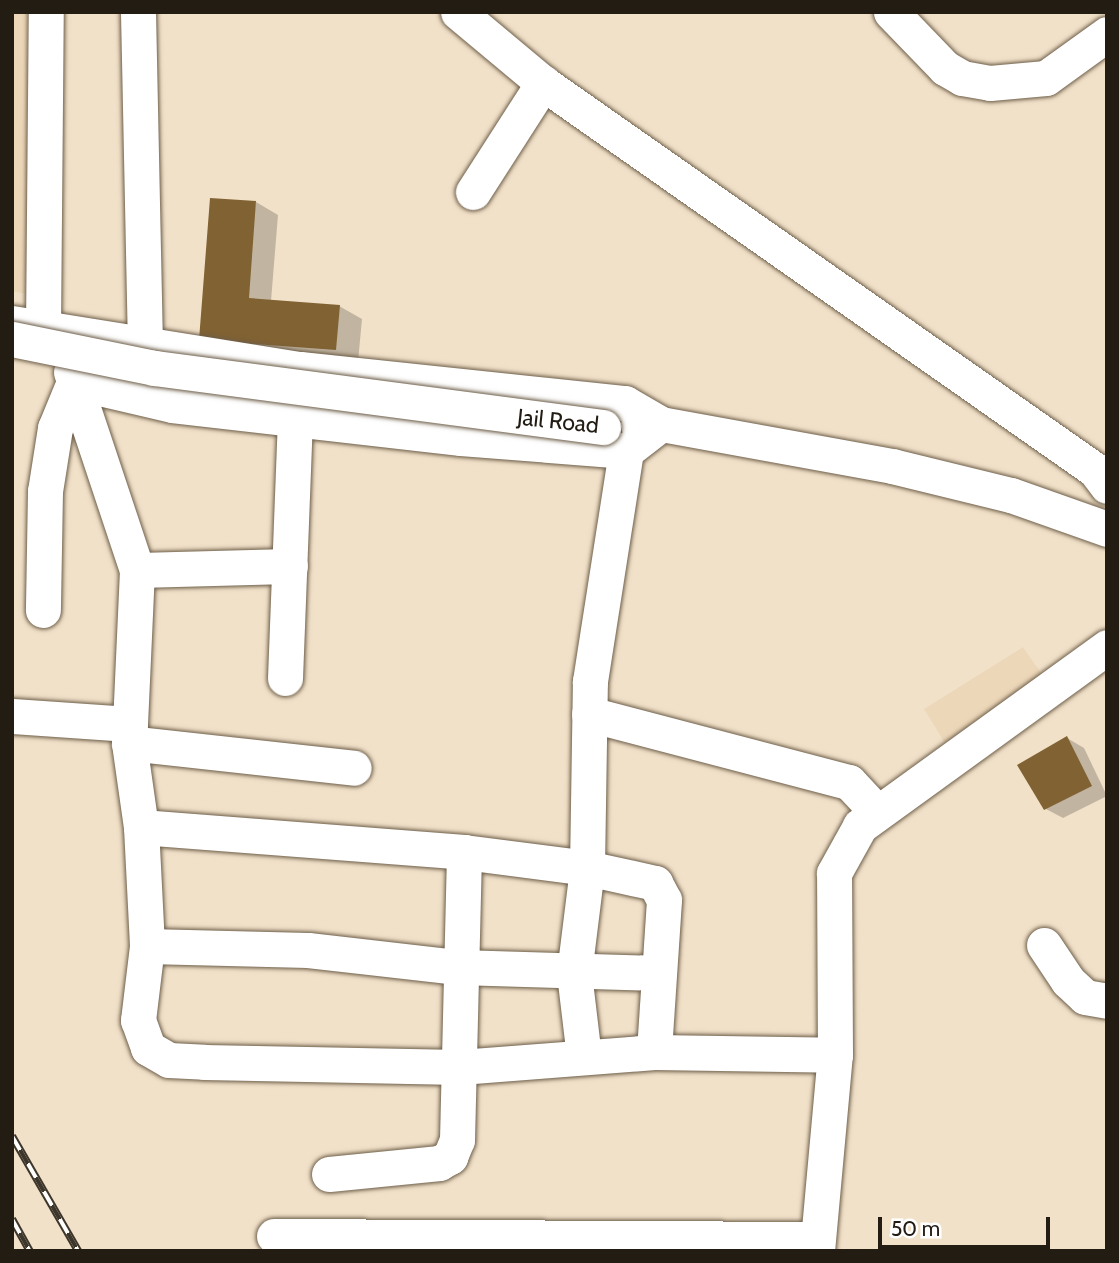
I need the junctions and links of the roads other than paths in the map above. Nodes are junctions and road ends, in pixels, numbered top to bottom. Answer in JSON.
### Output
{"nodes":[{"id":1,"x":46,"y":12,"type":"edge"},
{"id":2,"x":138,"y":12,"type":"edge"},
{"id":3,"x":891,"y":12,"type":"edge"},
{"id":4,"x":468,"y":16,"type":"edge"},
{"id":5,"x":1107,"y":34,"type":"edge"},
{"id":6,"x":543,"y":83,"type":"junction"},
{"id":7,"x":472,"y":192,"type":"dead end"},
{"id":8,"x":32,"y":331,"type":"edge"},
{"id":9,"x":145,"y":346,"type":"junction"},
{"id":10,"x":74,"y":382,"type":"junction"},
{"id":11,"x":295,"y":418,"type":"junction"},
{"id":12,"x":661,"y":424,"type":"junction"},
{"id":13,"x":615,"y":439,"type":"junction"},
{"id":14,"x":1107,"y":486,"type":"edge"},
{"id":15,"x":1104,"y":524,"type":"edge"},
{"id":16,"x":290,"y":566,"type":"junction"},
{"id":17,"x":137,"y":570,"type":"junction"},
{"id":18,"x":43,"y":610,"type":"dead end"},
{"id":19,"x":1107,"y":647,"type":"edge"},
{"id":20,"x":285,"y":678,"type":"dead end"},
{"id":21,"x":589,"y":714,"type":"junction"},
{"id":22,"x":12,"y":716,"type":"edge"},
{"id":23,"x":129,"y":734,"type":"junction"},
{"id":24,"x":354,"y":768,"type":"dead end"},
{"id":25,"x":878,"y":813,"type":"junction"},
{"id":26,"x":141,"y":827,"type":"junction"},
{"id":27,"x":464,"y":852,"type":"junction"},
{"id":28,"x":587,"y":868,"type":"junction"},
{"id":29,"x":1044,"y":945,"type":"dead end"},
{"id":30,"x":147,"y":946,"type":"junction"},
{"id":31,"x":458,"y":967,"type":"junction"},
{"id":32,"x":573,"y":973,"type":"junction"},
{"id":33,"x":659,"y":973,"type":"junction"},
{"id":34,"x":1107,"y":1001,"type":"edge"},
{"id":35,"x":654,"y":1052,"type":"junction"},
{"id":36,"x":835,"y":1055,"type":"junction"},
{"id":37,"x":584,"y":1057,"type":"junction"},
{"id":38,"x":460,"y":1066,"type":"junction"},
{"id":39,"x":329,"y":1174,"type":"dead end"},
{"id":40,"x":274,"y":1236,"type":"dead end"},
{"id":41,"x":370,"y":1244,"type":"edge"},
{"id":42,"x":817,"y":1245,"type":"edge"}],
"edges":[{"from":1,"to":8,"type":"street"},
{"from":2,"to":9,"type":"street"},
{"from":3,"to":5,"type":"street"},
{"from":4,"to":6,"type":"street"},
{"from":6,"to":7,"type":"street"},
{"from":6,"to":14,"type":"street"},
{"from":8,"to":9,"type":"street"},
{"from":8,"to":10,"type":"street"},
{"from":8,"to":13,"type":"street","name":"Jail Road","bridge":true},
{"from":9,"to":12,"type":"street"},
{"from":10,"to":11,"type":"street"},
{"from":10,"to":17,"type":"street"},
{"from":10,"to":18,"type":"street"},
{"from":11,"to":13,"type":"street"},
{"from":11,"to":16,"type":"street"},
{"from":12,"to":13,"type":"street","name":"Jail Road"},
{"from":12,"to":15,"type":"street","name":"Jail Road"},
{"from":13,"to":21,"type":"street"},
{"from":16,"to":17,"type":"street"},
{"from":16,"to":20,"type":"street"},
{"from":17,"to":23,"type":"street"},
{"from":19,"to":25,"type":"street"},
{"from":21,"to":25,"type":"street"},
{"from":21,"to":28,"type":"street"},
{"from":22,"to":23,"type":"street"},
{"from":23,"to":24,"type":"street"},
{"from":23,"to":26,"type":"street"},
{"from":25,"to":36,"type":"street"},
{"from":26,"to":27,"type":"street"},
{"from":26,"to":30,"type":"street"},
{"from":27,"to":28,"type":"street"},
{"from":27,"to":31,"type":"street"},
{"from":28,"to":32,"type":"street"},
{"from":28,"to":33,"type":"street"},
{"from":29,"to":34,"type":"street"},
{"from":30,"to":31,"type":"street"},
{"from":30,"to":38,"type":"street"},
{"from":31,"to":32,"type":"street"},
{"from":31,"to":38,"type":"street"},
{"from":32,"to":33,"type":"street"},
{"from":32,"to":37,"type":"street"},
{"from":33,"to":35,"type":"street"},
{"from":35,"to":36,"type":"street"},
{"from":35,"to":37,"type":"street"},
{"from":36,"to":42,"type":"street"},
{"from":37,"to":38,"type":"street"},
{"from":38,"to":39,"type":"street"},
{"from":40,"to":41,"type":"street"},
{"from":41,"to":42,"type":"street"}]}
